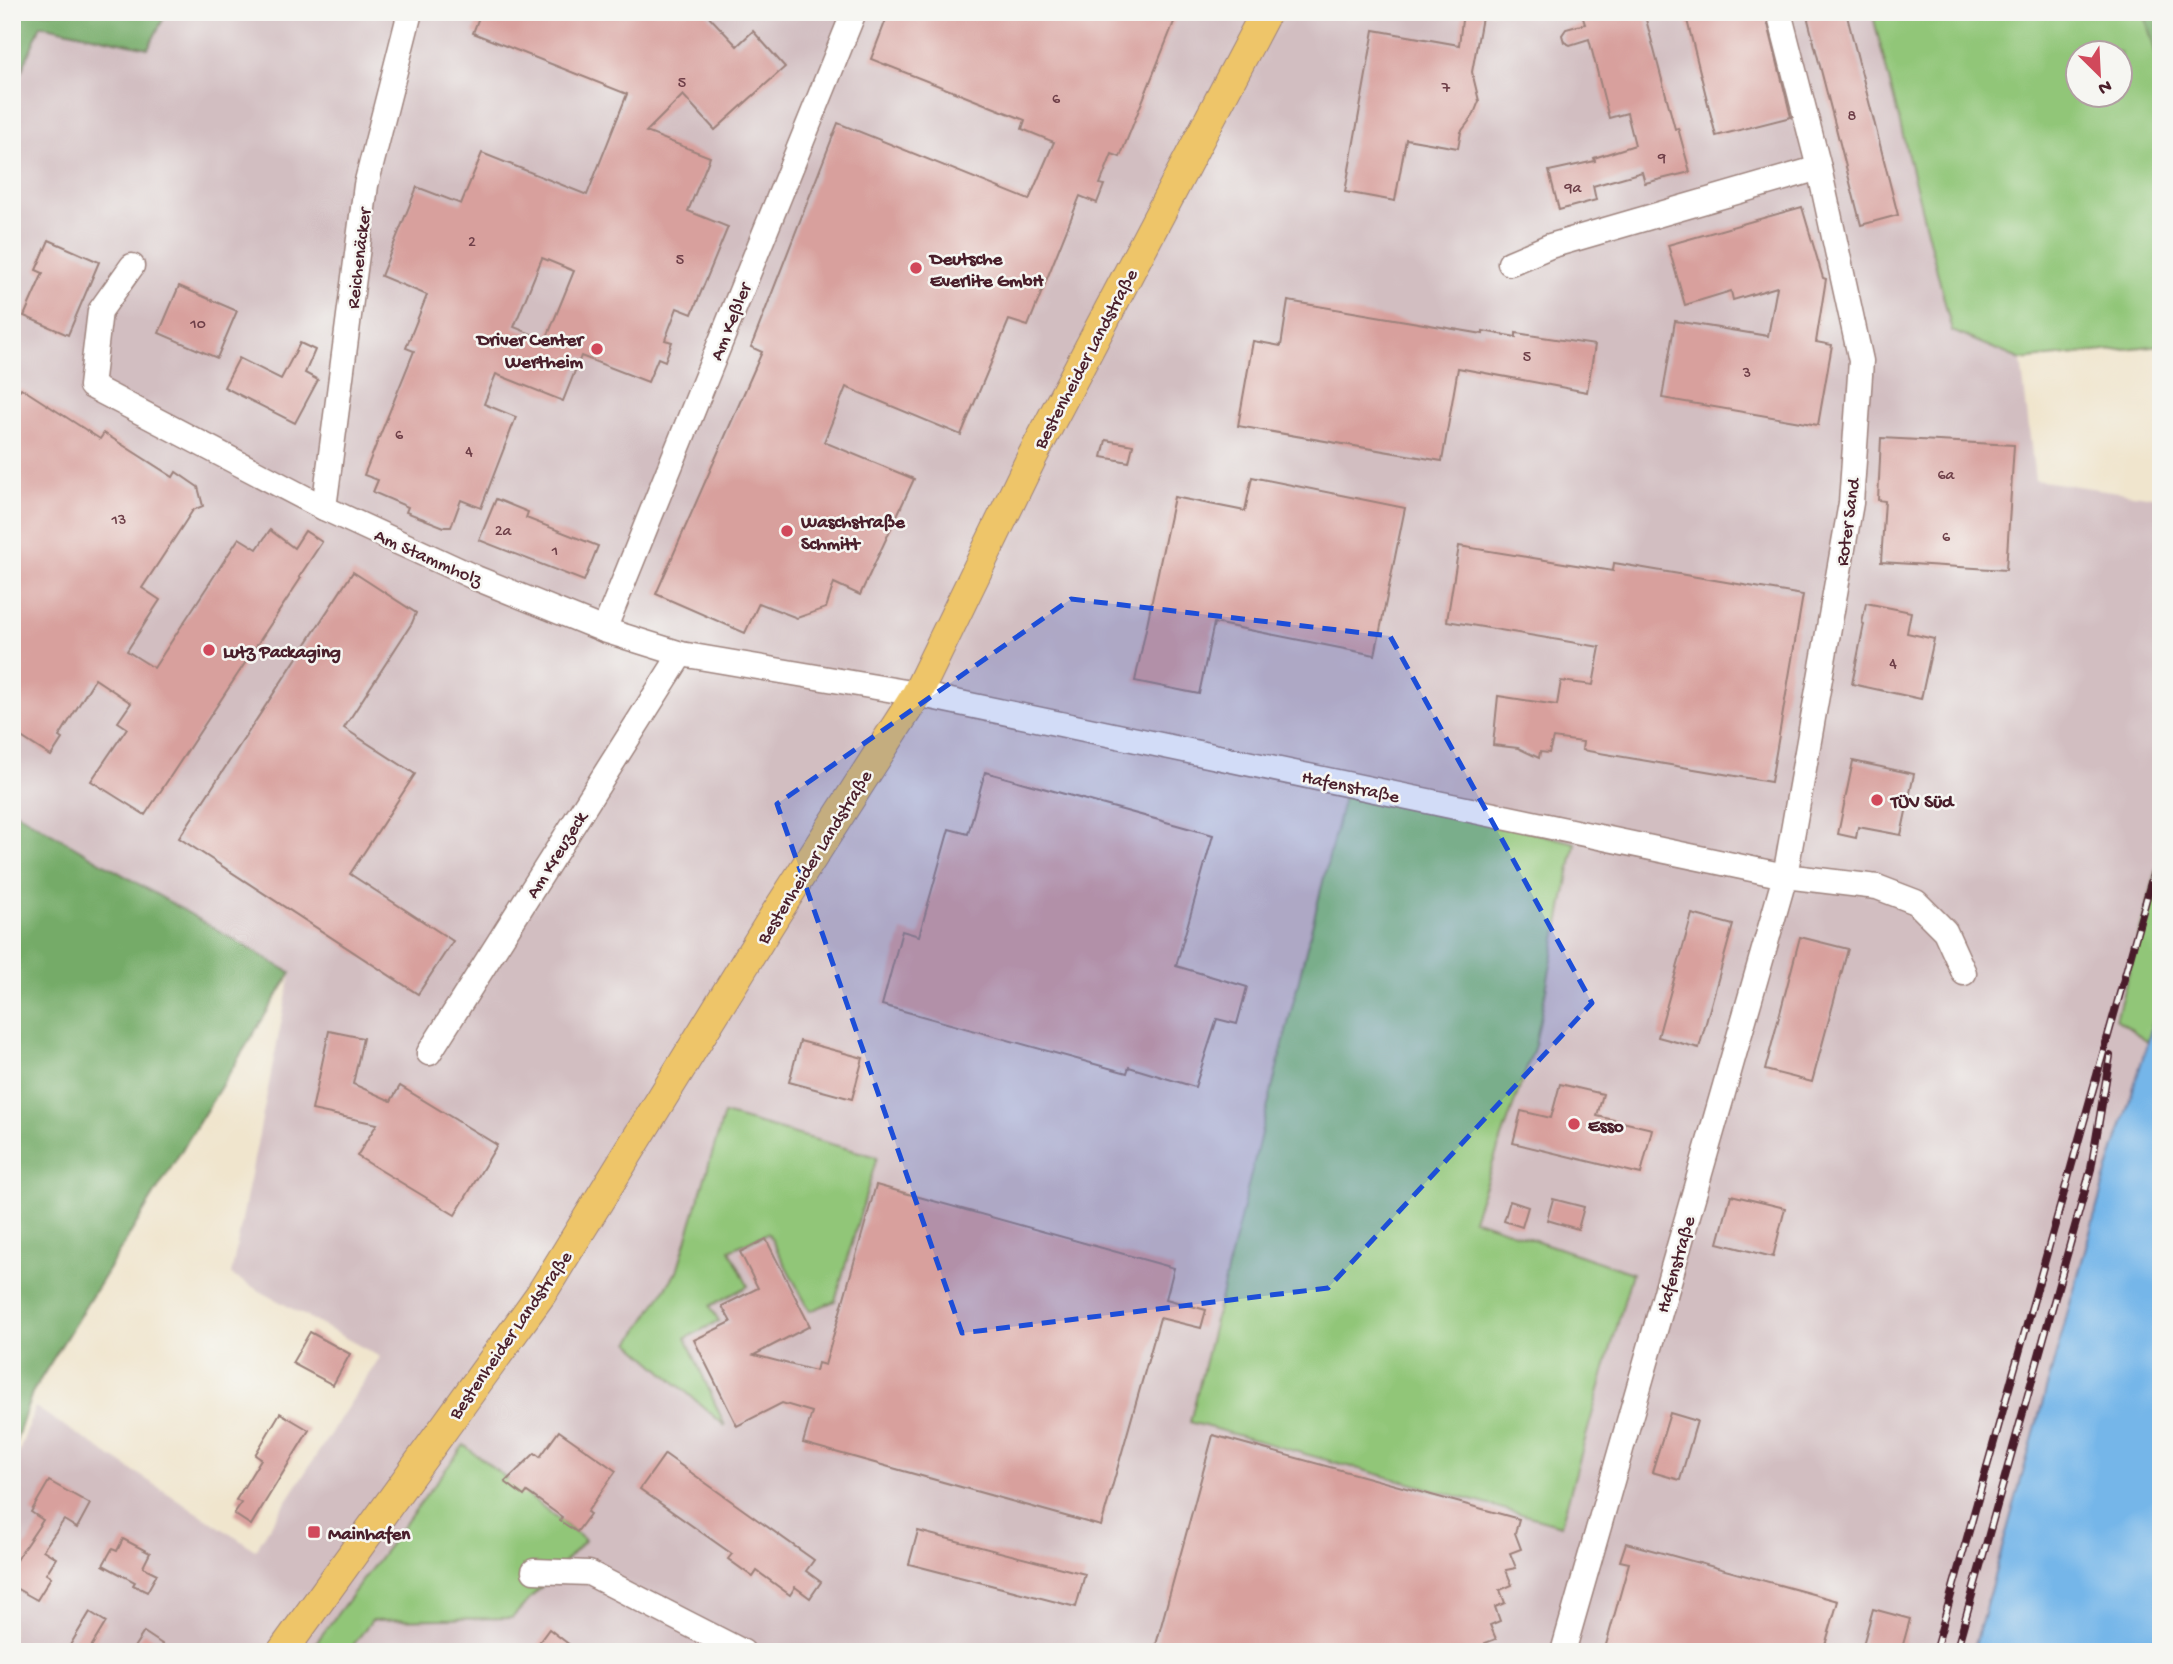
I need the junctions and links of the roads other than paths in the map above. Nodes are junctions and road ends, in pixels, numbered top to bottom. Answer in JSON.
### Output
{"nodes":[{"id":1,"x":410,"y":12,"type":"edge"},
{"id":2,"x":854,"y":12,"type":"edge"},
{"id":3,"x":1266,"y":12,"type":"edge"},
{"id":4,"x":1779,"y":12,"type":"edge"},
{"id":5,"x":1819,"y":168,"type":"junction"},
{"id":6,"x":1510,"y":263,"type":"dead end"},
{"id":7,"x":132,"y":266,"type":"dead end"},
{"id":8,"x":324,"y":508,"type":"junction"},
{"id":9,"x":604,"y":630,"type":"junction"},
{"id":10,"x":681,"y":654,"type":"junction"},
{"id":11,"x":917,"y":694,"type":"junction"},
{"id":12,"x":1785,"y":876,"type":"junction"},
{"id":13,"x":1964,"y":973,"type":"dead end"},
{"id":14,"x":429,"y":1053,"type":"dead end"},
{"id":15,"x":534,"y":1571,"type":"dead end"},
{"id":16,"x":282,"y":1652,"type":"edge"},
{"id":17,"x":743,"y":1652,"type":"edge"},
{"id":18,"x":1563,"y":1652,"type":"edge"}],
"edges":[{"from":1,"to":8,"type":"street","name":"Reichenäcker"},
{"from":2,"to":9,"type":"street","name":"Am Keßler"},
{"from":3,"to":11,"type":"main road","name":"Bestenheider Landstraße"},
{"from":4,"to":5,"type":"street","name":"Roter Sand"},
{"from":5,"to":6,"type":"street"},
{"from":5,"to":12,"type":"street","name":"Roter Sand"},
{"from":7,"to":8,"type":"street","name":"Am Stammholz"},
{"from":8,"to":9,"type":"street","name":"Am Stammholz"},
{"from":9,"to":10,"type":"street","name":"Am Stammholz"},
{"from":10,"to":11,"type":"street","name":"Am Stammholz"},
{"from":10,"to":14,"type":"street","name":"Am Kreuzeck"},
{"from":11,"to":12,"type":"street","name":"Hafenstraße"},
{"from":11,"to":16,"type":"main road","name":"Bestenheider Landstraße"},
{"from":12,"to":13,"type":"street","name":"Hafenstraße"},
{"from":12,"to":18,"type":"street","name":"Hafenstraße"},
{"from":15,"to":17,"type":"street"}]}
